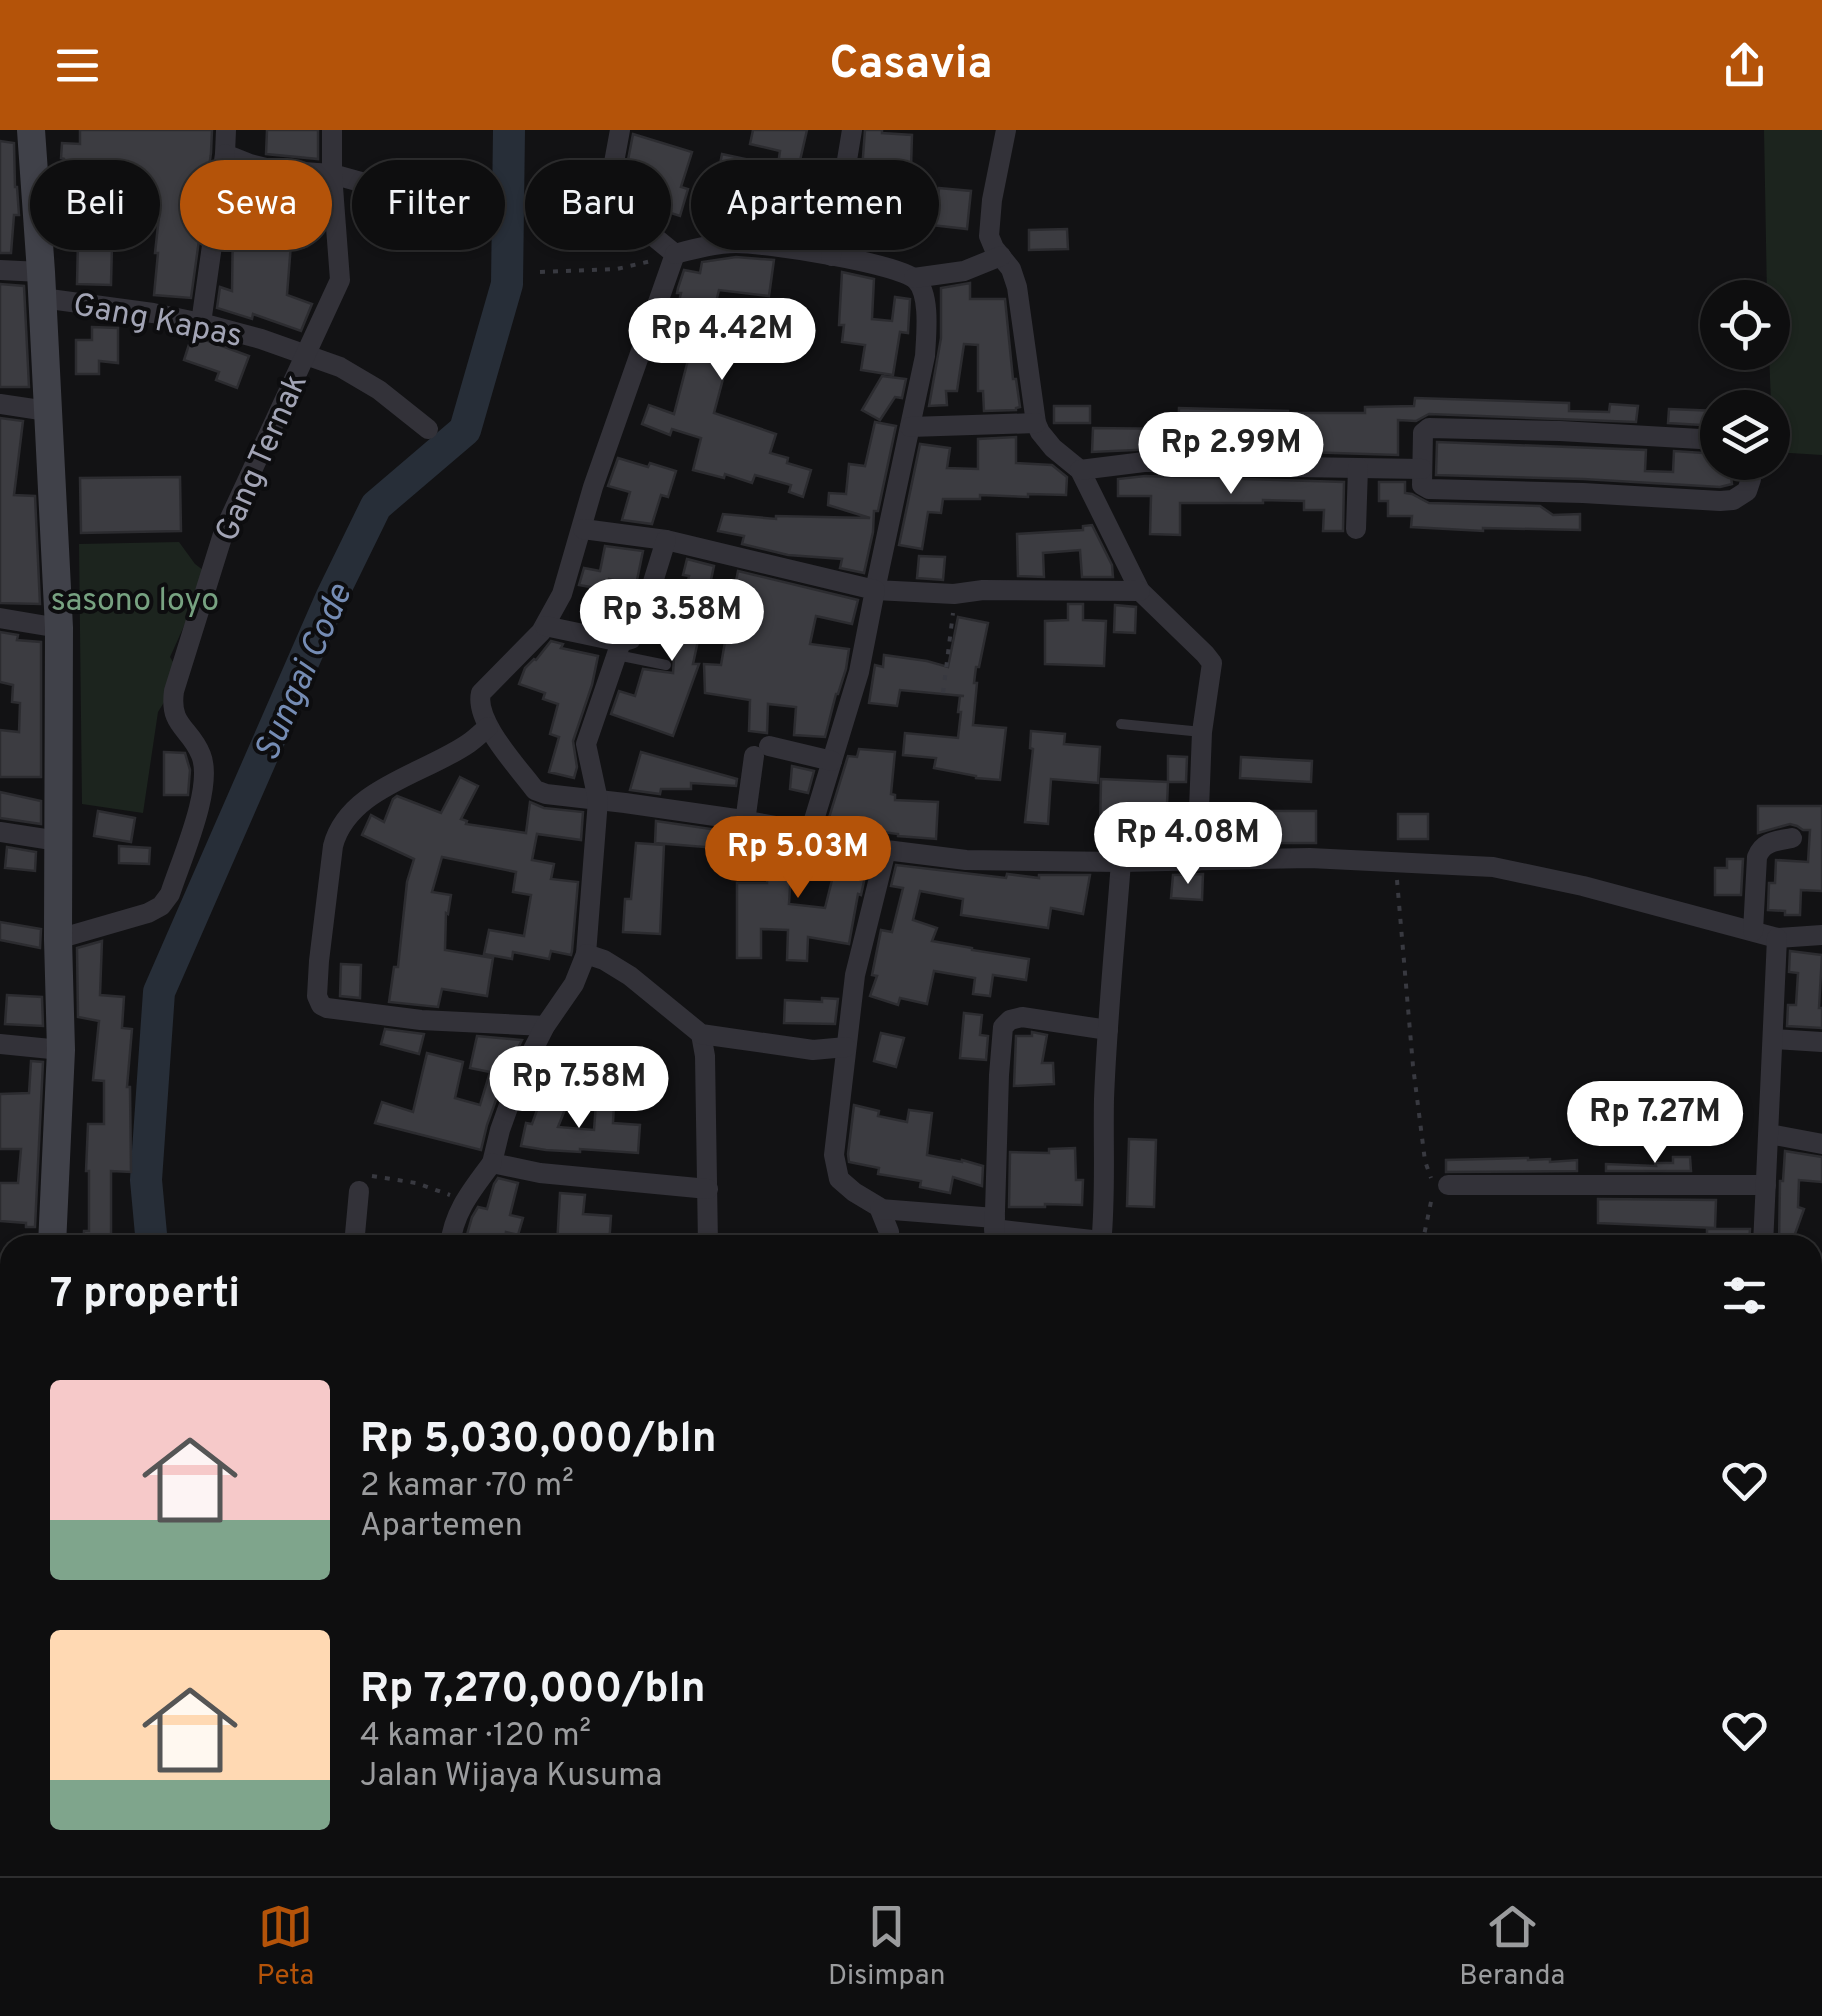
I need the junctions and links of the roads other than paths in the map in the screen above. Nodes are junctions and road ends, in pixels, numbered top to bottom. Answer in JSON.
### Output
{"nodes":[{"id":1,"x":31,"y":130,"type":"edge"},
{"id":2,"x":226,"y":130,"type":"edge"},
{"id":3,"x":332,"y":130,"type":"edge"},
{"id":4,"x":620,"y":130,"type":"edge"},
{"id":5,"x":852,"y":130,"type":"edge"},
{"id":6,"x":1006,"y":130,"type":"edge"},
{"id":7,"x":225,"y":154,"type":"junction"},
{"id":8,"x":240,"y":160,"type":"edge"},
{"id":9,"x":332,"y":160,"type":"edge"},
{"id":10,"x":332,"y":174,"type":"joint"},
{"id":11,"x":352,"y":180,"type":"edge"},
{"id":12,"x":675,"y":254,"type":"junction"},
{"id":13,"x":831,"y":256,"type":"junction"},
{"id":14,"x":1001,"y":256,"type":"junction"},
{"id":15,"x":0,"y":270,"type":"edge"},
{"id":16,"x":914,"y":278,"type":"junction"},
{"id":17,"x":42,"y":285,"type":"junction"},
{"id":18,"x":201,"y":322,"type":"junction"},
{"id":19,"x":305,"y":356,"type":"junction"},
{"id":20,"x":0,"y":404,"type":"edge"},
{"id":21,"x":47,"y":411,"type":"junction"},
{"id":22,"x":1036,"y":423,"type":"junction"},
{"id":23,"x":910,"y":427,"type":"junction"},
{"id":24,"x":428,"y":429,"type":"dead end"},
{"id":25,"x":1700,"y":439,"type":"edge"},
{"id":26,"x":1358,"y":468,"type":"junction"},
{"id":27,"x":1422,"y":469,"type":"junction"},
{"id":28,"x":1080,"y":470,"type":"junction"},
{"id":29,"x":1751,"y":480,"type":"edge"},
{"id":30,"x":582,"y":529,"type":"junction"},
{"id":31,"x":1356,"y":529,"type":"dead end"},
{"id":32,"x":666,"y":540,"type":"junction"},
{"id":33,"x":875,"y":590,"type":"junction"},
{"id":34,"x":1140,"y":591,"type":"junction"},
{"id":35,"x":0,"y":618,"type":"edge"},
{"id":36,"x":544,"y":626,"type":"junction"},
{"id":37,"x":58,"y":628,"type":"junction"},
{"id":38,"x":618,"y":648,"type":"junction"},
{"id":39,"x":666,"y":664,"type":"dead end"},
{"id":40,"x":1121,"y":724,"type":"dead end"},
{"id":41,"x":488,"y":727,"type":"junction"},
{"id":42,"x":1202,"y":732,"type":"junction"},
{"id":43,"x":832,"y":761,"type":"junction"},
{"id":44,"x":598,"y":800,"type":"junction"},
{"id":45,"x":745,"y":822,"type":"junction"},
{"id":46,"x":0,"y":832,"type":"edge"},
{"id":47,"x":810,"y":833,"type":"junction"},
{"id":48,"x":1792,"y":838,"type":"dead end"},
{"id":49,"x":58,"y":841,"type":"junction"},
{"id":50,"x":886,"y":850,"type":"junction"},
{"id":51,"x":1197,"y":861,"type":"junction"},
{"id":52,"x":1121,"y":862,"type":"junction"},
{"id":53,"x":1753,"y":931,"type":"junction"},
{"id":54,"x":1822,"y":934,"type":"edge"},
{"id":55,"x":1777,"y":938,"type":"junction"},
{"id":56,"x":58,"y":939,"type":"junction"},
{"id":57,"x":586,"y":954,"type":"junction"},
{"id":58,"x":544,"y":1026,"type":"junction"},
{"id":59,"x":1108,"y":1030,"type":"junction"},
{"id":60,"x":702,"y":1034,"type":"junction"},
{"id":61,"x":1772,"y":1039,"type":"junction"},
{"id":62,"x":1822,"y":1042,"type":"edge"},
{"id":63,"x":0,"y":1044,"type":"edge"},
{"id":64,"x":846,"y":1047,"type":"junction"},
{"id":65,"x":60,"y":1050,"type":"junction"},
{"id":66,"x":1769,"y":1134,"type":"junction"},
{"id":67,"x":1822,"y":1144,"type":"edge"},
{"id":68,"x":492,"y":1163,"type":"junction"},
{"id":69,"x":1766,"y":1184,"type":"junction"},
{"id":70,"x":1448,"y":1185,"type":"dead end"},
{"id":71,"x":708,"y":1189,"type":"junction"},
{"id":72,"x":359,"y":1191,"type":"road end"},
{"id":73,"x":880,"y":1209,"type":"junction"},
{"id":74,"x":994,"y":1231,"type":"edge"},
{"id":75,"x":52,"y":1235,"type":"edge"},
{"id":76,"x":355,"y":1235,"type":"edge"},
{"id":77,"x":451,"y":1235,"type":"edge"},
{"id":78,"x":708,"y":1235,"type":"edge"},
{"id":79,"x":889,"y":1235,"type":"edge"},
{"id":80,"x":1030,"y":1235,"type":"edge"},
{"id":81,"x":1102,"y":1235,"type":"edge"},
{"id":82,"x":1763,"y":1235,"type":"edge"}],
"edges":[{"from":1,"to":17,"type":"main road"},
{"from":2,"to":7,"type":"street"},
{"from":3,"to":9,"type":"street","name":"Gang Ternak"},
{"from":4,"to":12,"type":"street"},
{"from":5,"to":13,"type":"street"},
{"from":6,"to":14,"type":"street"},
{"from":7,"to":8,"type":"street"},
{"from":7,"to":18,"type":"street"},
{"from":10,"to":11,"type":"street"},
{"from":10,"to":19,"type":"street","name":"Gang Ternak"},
{"from":12,"to":13,"type":"street"},
{"from":12,"to":30,"type":"street"},
{"from":13,"to":16,"type":"street"},
{"from":14,"to":16,"type":"street"},
{"from":14,"to":22,"type":"street"},
{"from":15,"to":17,"type":"street","name":"Gang Kapas"},
{"from":16,"to":23,"type":"street"},
{"from":17,"to":18,"type":"street","name":"Gang Kapas"},
{"from":17,"to":21,"type":"main road"},
{"from":18,"to":19,"type":"street","name":"Gang Kapas"},
{"from":19,"to":24,"type":"street","name":"Gang Kapas"},
{"from":19,"to":56,"type":"street","name":"Gang Ternak"},
{"from":20,"to":21,"type":"street"},
{"from":21,"to":37,"type":"main road"},
{"from":22,"to":23,"type":"street"},
{"from":22,"to":28,"type":"street"},
{"from":23,"to":33,"type":"street"},
{"from":25,"to":27,"type":"street"},
{"from":26,"to":27,"type":"street"},
{"from":26,"to":28,"type":"street"},
{"from":26,"to":31,"type":"street"},
{"from":27,"to":29,"type":"street"},
{"from":28,"to":34,"type":"street"},
{"from":30,"to":32,"type":"street"},
{"from":30,"to":36,"type":"street"},
{"from":32,"to":33,"type":"street"},
{"from":32,"to":38,"type":"street"},
{"from":33,"to":34,"type":"street"},
{"from":33,"to":43,"type":"street"},
{"from":34,"to":42,"type":"street"},
{"from":35,"to":37,"type":"street"},
{"from":36,"to":38,"type":"street"},
{"from":36,"to":41,"type":"street"},
{"from":37,"to":49,"type":"main road"},
{"from":38,"to":39,"type":"lane"},
{"from":38,"to":44,"type":"street"},
{"from":40,"to":42,"type":"lane"},
{"from":41,"to":44,"type":"street"},
{"from":41,"to":58,"type":"street"},
{"from":42,"to":51,"type":"street"},
{"from":43,"to":45,"type":"street"},
{"from":43,"to":47,"type":"street"},
{"from":44,"to":45,"type":"street"},
{"from":44,"to":57,"type":"street"},
{"from":45,"to":47,"type":"street"},
{"from":46,"to":49,"type":"street"},
{"from":47,"to":50,"type":"street"},
{"from":48,"to":53,"type":"street"},
{"from":49,"to":56,"type":"main road"},
{"from":50,"to":52,"type":"street"},
{"from":50,"to":64,"type":"street"},
{"from":51,"to":52,"type":"street"},
{"from":51,"to":53,"type":"street"},
{"from":52,"to":59,"type":"street"},
{"from":53,"to":55,"type":"street"},
{"from":54,"to":55,"type":"street"},
{"from":55,"to":61,"type":"street"},
{"from":56,"to":65,"type":"main road"},
{"from":57,"to":58,"type":"street"},
{"from":57,"to":60,"type":"street"},
{"from":58,"to":68,"type":"street"},
{"from":59,"to":74,"type":"street"},
{"from":59,"to":81,"type":"street"},
{"from":60,"to":64,"type":"street"},
{"from":60,"to":71,"type":"street"},
{"from":61,"to":62,"type":"street"},
{"from":61,"to":66,"type":"street"},
{"from":63,"to":65,"type":"street"},
{"from":64,"to":73,"type":"street"},
{"from":65,"to":75,"type":"main road"},
{"from":66,"to":67,"type":"street"},
{"from":66,"to":69,"type":"street"},
{"from":68,"to":71,"type":"street"},
{"from":68,"to":77,"type":"street"},
{"from":69,"to":70,"type":"street"},
{"from":69,"to":82,"type":"street"},
{"from":71,"to":78,"type":"street"},
{"from":72,"to":76,"type":"street"},
{"from":73,"to":74,"type":"street"},
{"from":73,"to":79,"type":"street"},
{"from":74,"to":80,"type":"street"}]}
